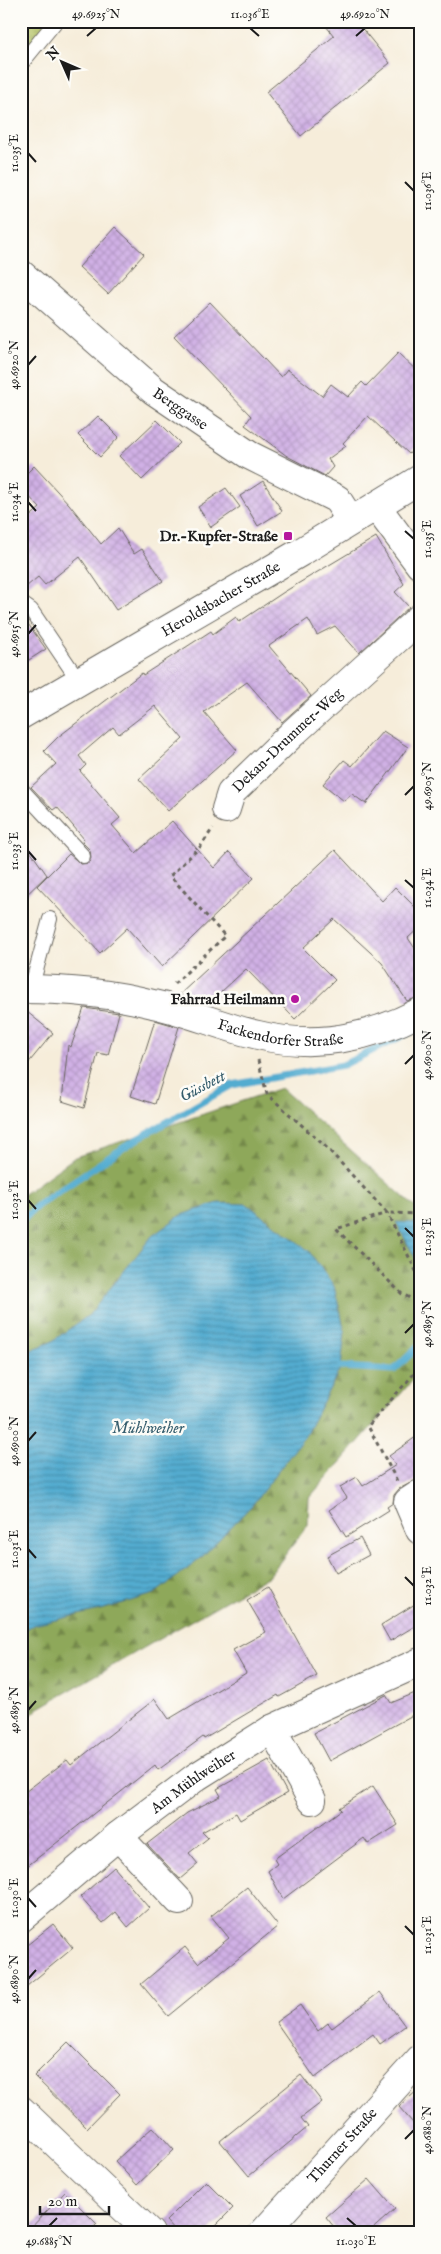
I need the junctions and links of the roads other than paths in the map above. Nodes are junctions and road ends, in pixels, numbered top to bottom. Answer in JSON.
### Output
{"nodes":[{"id":1,"x":56,"y":21,"type":"edge"},
{"id":2,"x":21,"y":64,"type":"edge"},
{"id":3,"x":21,"y":274,"type":"edge"},
{"id":4,"x":420,"y":479,"type":"edge"},
{"id":5,"x":376,"y":506,"type":"junction"},
{"id":6,"x":351,"y":521,"type":"junction"},
{"id":7,"x":420,"y":565,"type":"edge"},
{"id":8,"x":21,"y":603,"type":"edge"},
{"id":9,"x":420,"y":618,"type":"edge"},
{"id":10,"x":79,"y":681,"type":"junction"},
{"id":11,"x":21,"y":715,"type":"edge"},
{"id":12,"x":21,"y":789,"type":"edge"},
{"id":13,"x":226,"y":809,"type":"road end"},
{"id":14,"x":83,"y":856,"type":"dead end"},
{"id":15,"x":50,"y":919,"type":"dead end"},
{"id":16,"x":26,"y":989,"type":"edge"},
{"id":17,"x":420,"y":1012,"type":"edge"},
{"id":18,"x":414,"y":1498,"type":"edge"},
{"id":19,"x":420,"y":1530,"type":"edge"},
{"id":20,"x":420,"y":1662,"type":"edge"},
{"id":21,"x":272,"y":1729,"type":"junction"},
{"id":22,"x":312,"y":1800,"type":"dead end"},
{"id":23,"x":118,"y":1836,"type":"junction"},
{"id":24,"x":179,"y":1901,"type":"dead end"},
{"id":25,"x":21,"y":1918,"type":"edge"},
{"id":26,"x":420,"y":2058,"type":"edge"},
{"id":27,"x":21,"y":2110,"type":"edge"},
{"id":28,"x":150,"y":2233,"type":"edge"},
{"id":29,"x":263,"y":2233,"type":"edge"}],
"edges":[{"from":1,"to":2,"type":"lane"},
{"from":3,"to":6,"type":"street","name":"Berggasse"},
{"from":4,"to":5,"type":"street","name":"Heroldsbacher Straße"},
{"from":5,"to":6,"type":"street","name":"Heroldsbacher Straße"},
{"from":5,"to":7,"type":"street"},
{"from":6,"to":10,"type":"street","name":"Heroldsbacher Straße"},
{"from":8,"to":10,"type":"lane"},
{"from":9,"to":13,"type":"street","name":"Dekan-Drummer-Weg"},
{"from":10,"to":11,"type":"street","name":"Heroldsbacher Straße"},
{"from":12,"to":14,"type":"lane"},
{"from":15,"to":16,"type":"lane"},
{"from":16,"to":17,"type":"street","name":"Fackendorfer Straße"},
{"from":18,"to":19,"type":"street"},
{"from":20,"to":21,"type":"street","name":"Am Mühlweiher"},
{"from":21,"to":22,"type":"street"},
{"from":21,"to":23,"type":"street","name":"Am Mühlweiher"},
{"from":23,"to":24,"type":"street"},
{"from":23,"to":25,"type":"street","name":"Am Mühlweiher"},
{"from":26,"to":29,"type":"street","name":"Thurner Straße"},
{"from":27,"to":28,"type":"street"}]}
